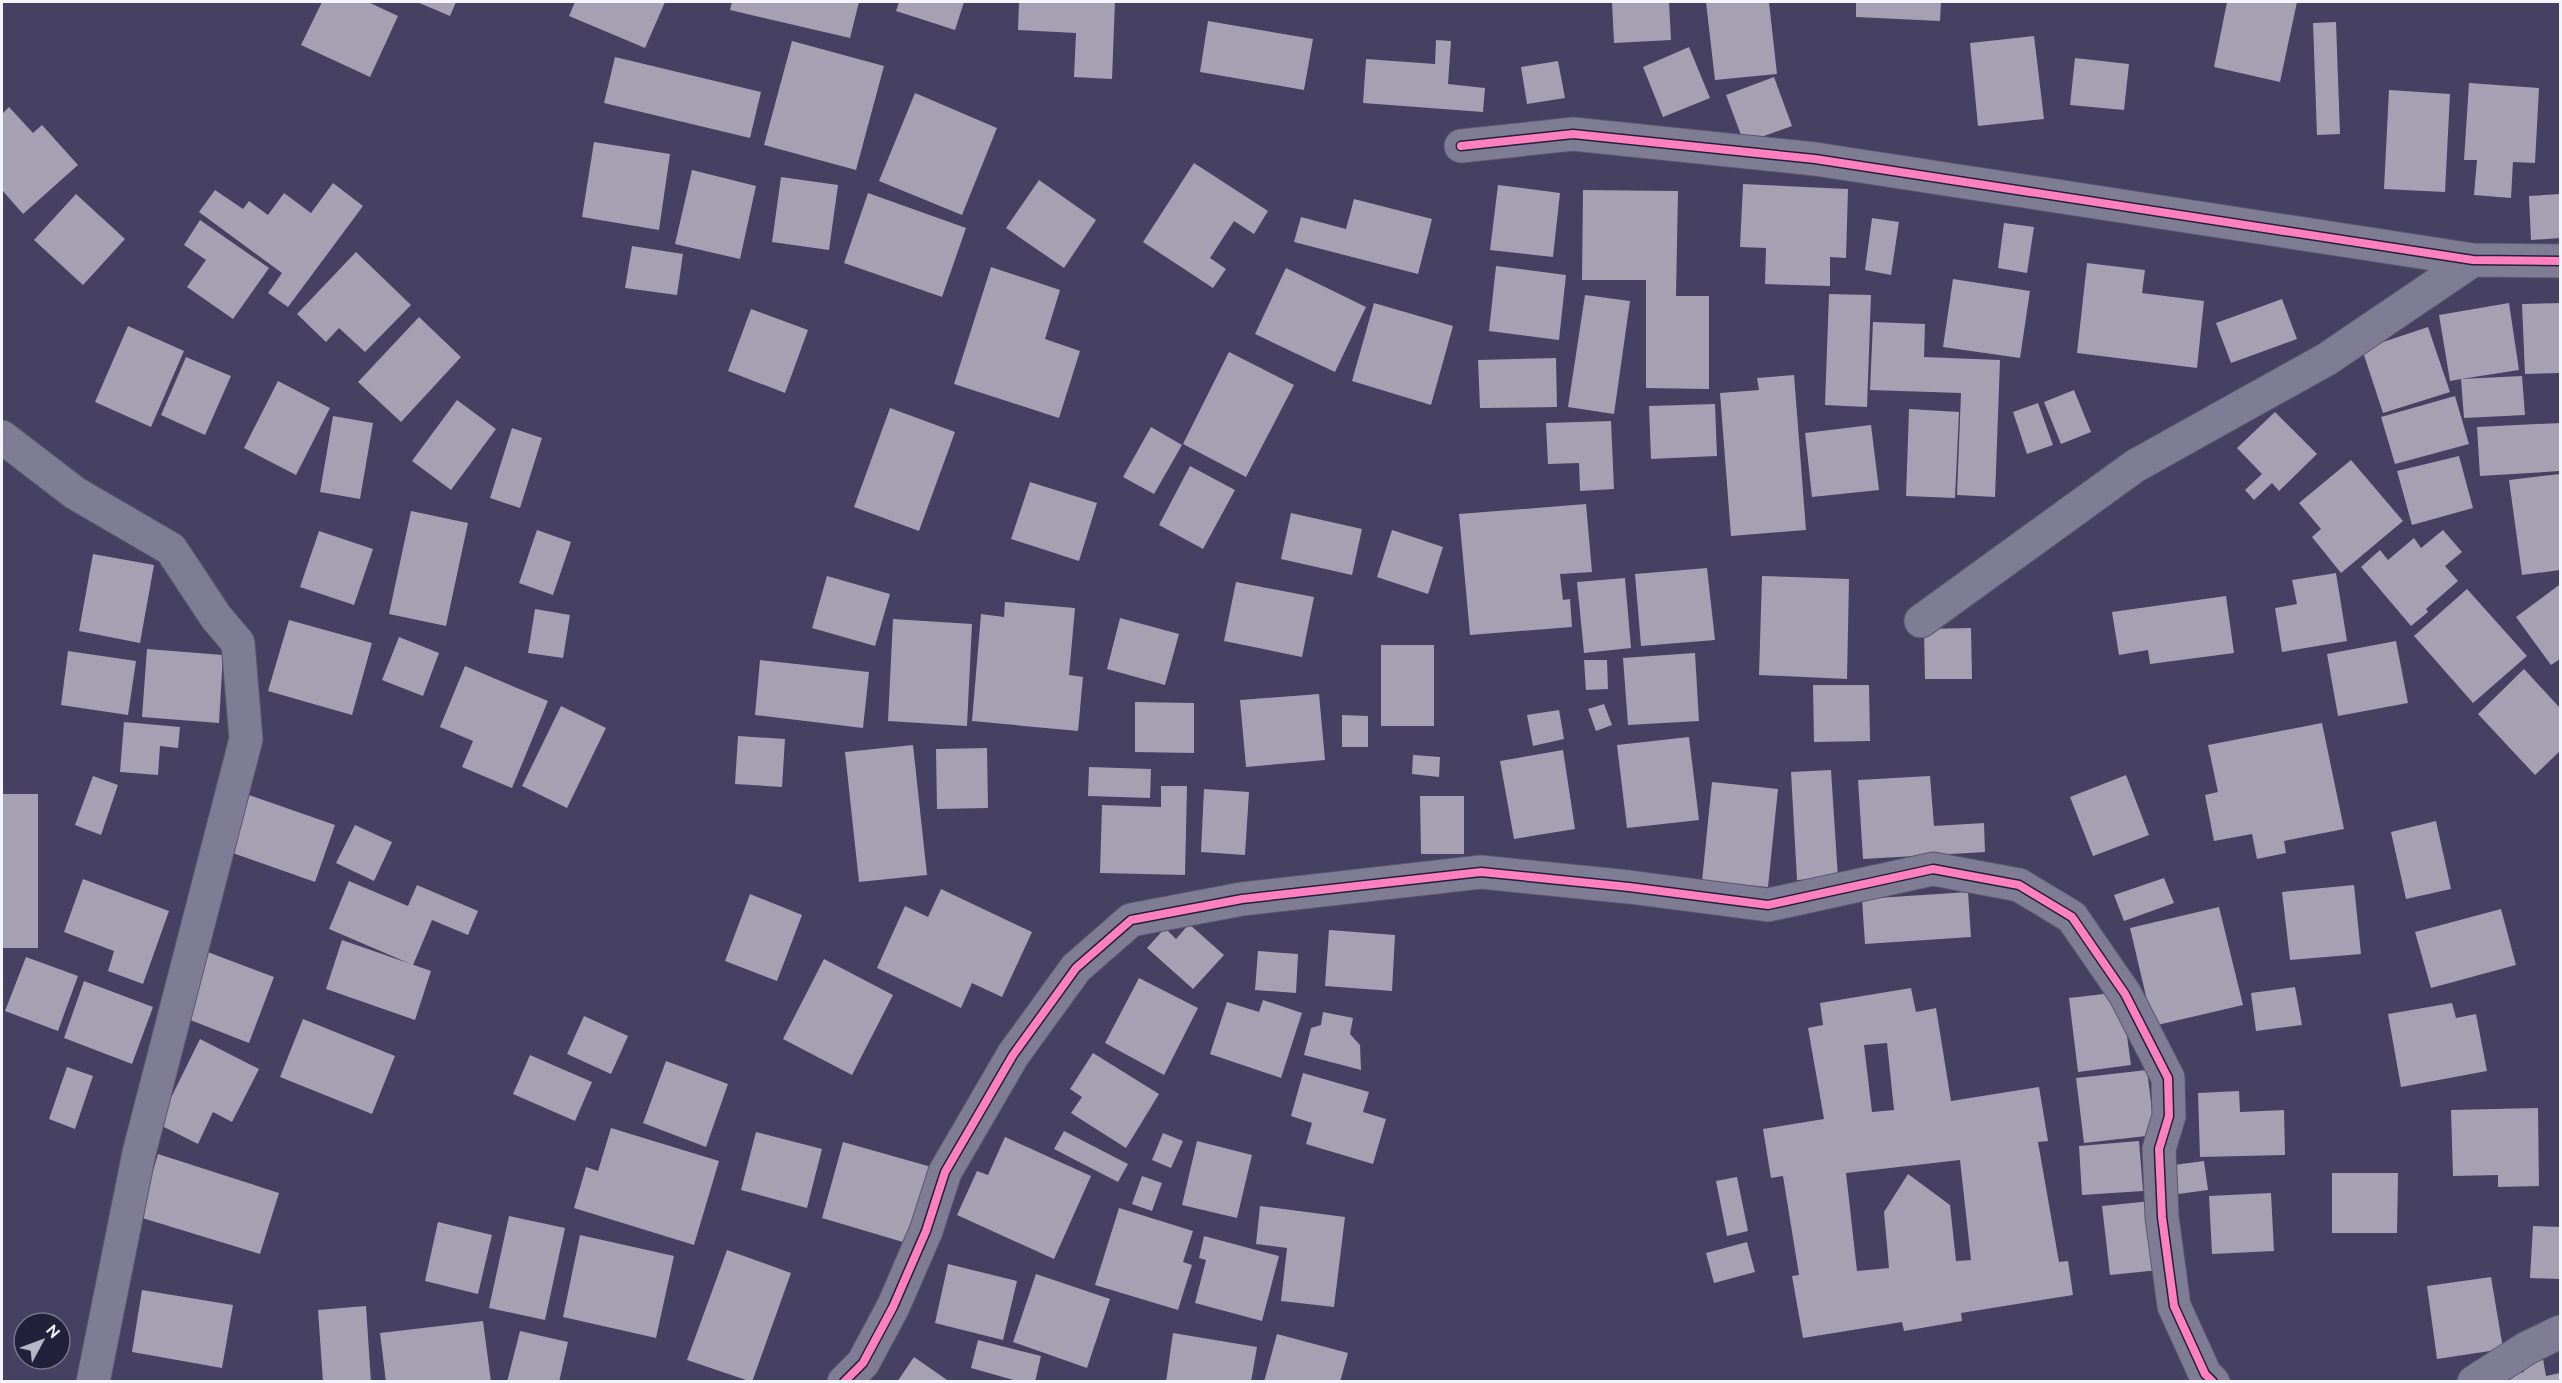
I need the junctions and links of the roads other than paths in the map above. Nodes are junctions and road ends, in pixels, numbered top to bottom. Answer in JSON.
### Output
{"nodes":[{"id":1,"x":1461,"y":146,"type":"dead end"},
{"id":2,"x":2473,"y":260,"type":"junction"},
{"id":3,"x":2560,"y":261,"type":"edge"},
{"id":4,"x":2,"y":437,"type":"edge"},
{"id":5,"x":1921,"y":621,"type":"dead end"},
{"id":6,"x":2560,"y":1332,"type":"edge"},
{"id":7,"x":93,"y":1382,"type":"edge"},
{"id":8,"x":844,"y":1382,"type":"edge"},
{"id":9,"x":2212,"y":1382,"type":"edge"},
{"id":10,"x":2474,"y":1382,"type":"edge"}],
"edges":[{"from":1,"to":2,"type":"street"},
{"from":2,"to":3,"type":"street"},
{"from":2,"to":5,"type":"street"},
{"from":4,"to":7,"type":"street"},
{"from":6,"to":10,"type":"street"},
{"from":8,"to":9,"type":"street"}]}
